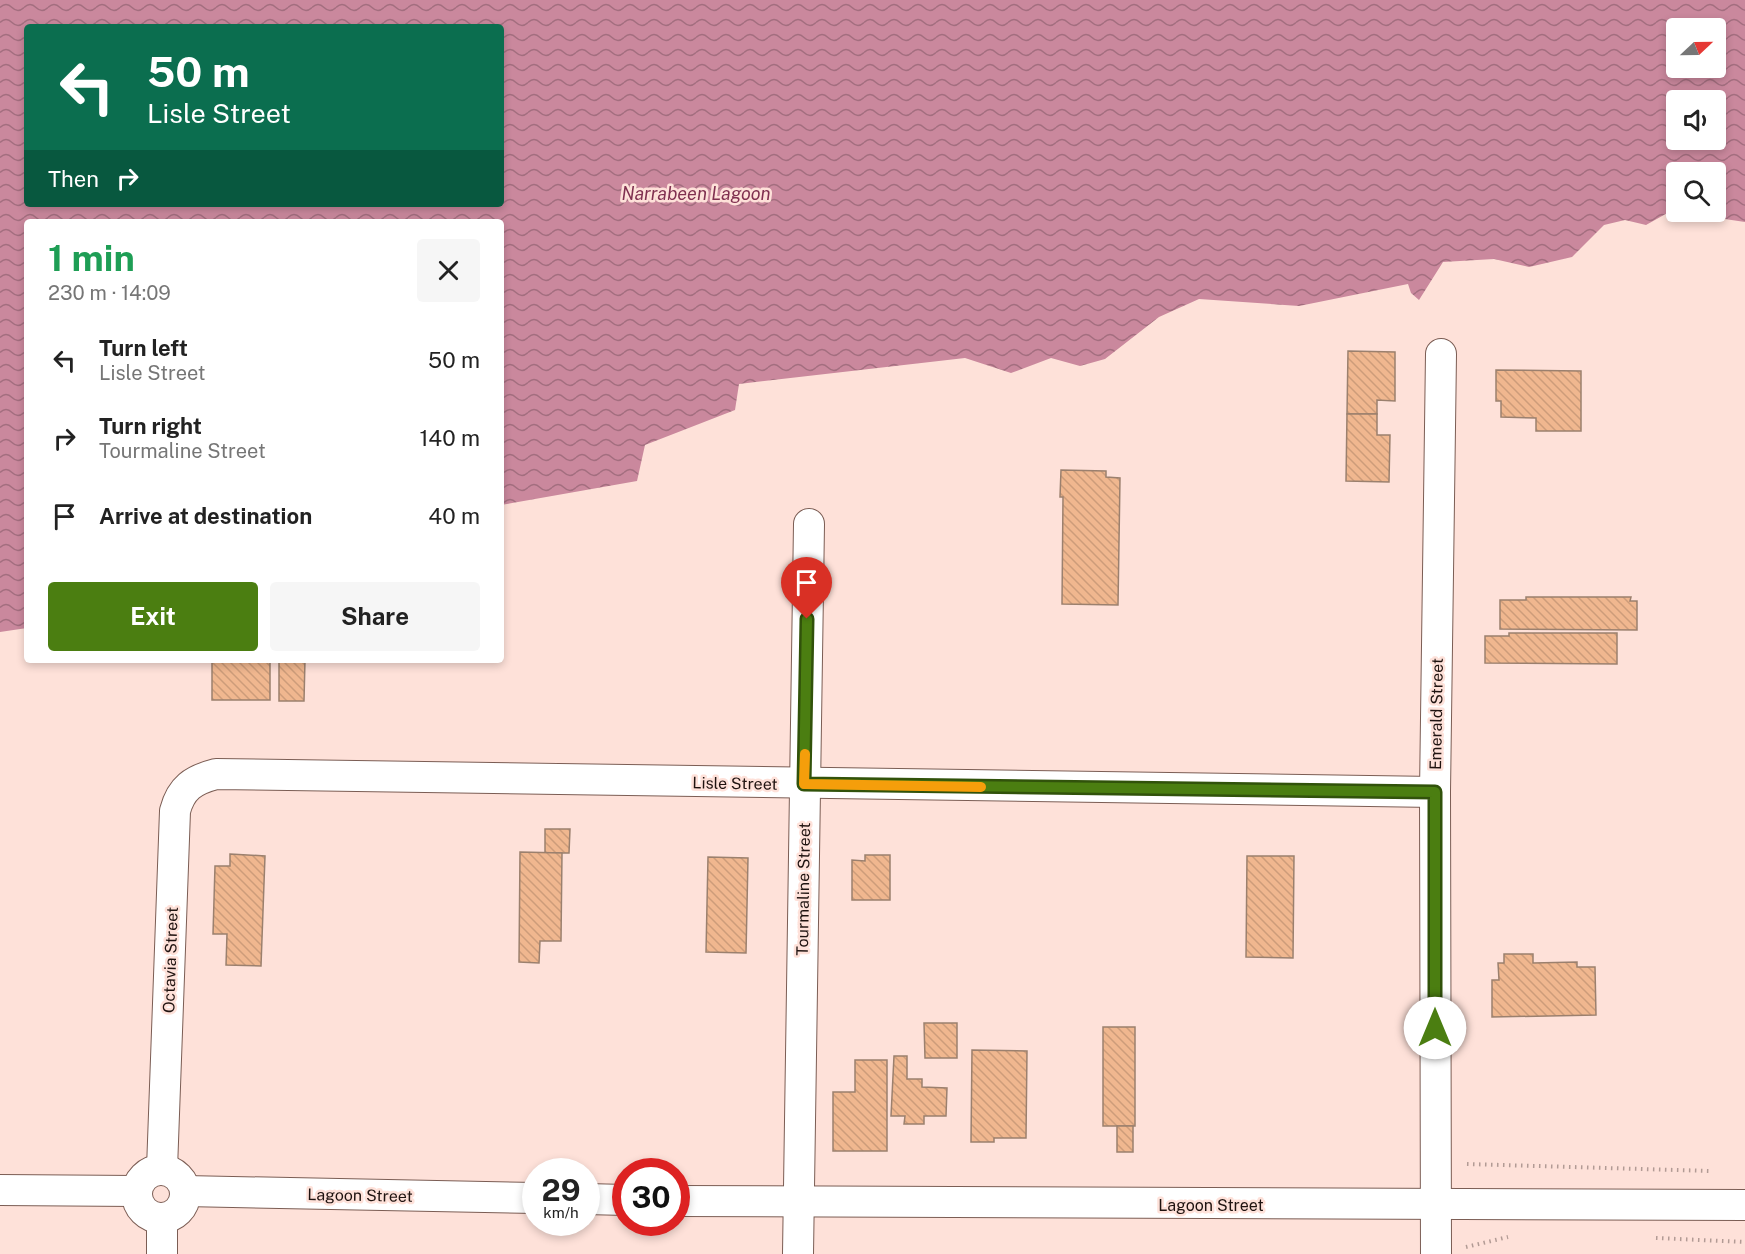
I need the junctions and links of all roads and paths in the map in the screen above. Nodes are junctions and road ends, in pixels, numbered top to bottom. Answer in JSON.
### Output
{"nodes":[{"id":1,"x":1441,"y":354,"type":"dead end"},
{"id":2,"x":808,"y":524,"type":"dead end"},
{"id":3,"x":216,"y":774,"type":"joint"},
{"id":4,"x":804,"y":784,"type":"junction"},
{"id":5,"x":1435,"y":792,"type":"junction"},
{"id":6,"x":1462,"y":1164,"type":"dead end"},
{"id":7,"x":162,"y":1169,"type":"junction"},
{"id":8,"x":1721,"y":1172,"type":"dead end"},
{"id":9,"x":0,"y":1190,"type":"edge"},
{"id":10,"x":136,"y":1191,"type":"junction"},
{"id":11,"x":185,"y":1191,"type":"junction"},
{"id":12,"x":522,"y":1198,"type":"edge"},
{"id":13,"x":690,"y":1201,"type":"edge"},
{"id":14,"x":799,"y":1204,"type":"junction"},
{"id":15,"x":1435,"y":1205,"type":"junction"},
{"id":16,"x":1745,"y":1205,"type":"edge"},
{"id":17,"x":162,"y":1219,"type":"junction"},
{"id":18,"x":1514,"y":1235,"type":"dead end"},
{"id":19,"x":1652,"y":1238,"type":"dead end"},
{"id":20,"x":1745,"y":1242,"type":"edge"},
{"id":21,"x":162,"y":1254,"type":"edge"},
{"id":22,"x":798,"y":1254,"type":"edge"},
{"id":23,"x":1437,"y":1254,"type":"edge"},
{"id":24,"x":1465,"y":1254,"type":"edge"}],
"edges":[{"from":1,"to":5,"type":"street","name":"Emerald Street"},
{"from":2,"to":4,"type":"street","name":"Tourmaline Street"},
{"from":3,"to":4,"type":"street","name":"Lisle Street"},
{"from":3,"to":7,"type":"street","name":"Octavia Street"},
{"from":4,"to":5,"type":"street","name":"Lisle Street"},
{"from":4,"to":14,"type":"street","name":"Tourmaline Street"},
{"from":5,"to":15,"type":"street","name":"Emerald Street"},
{"from":6,"to":8,"type":"path"},
{"from":7,"to":10,"type":"street"},
{"from":7,"to":11,"type":"street"},
{"from":9,"to":10,"type":"street"},
{"from":10,"to":17,"type":"street"},
{"from":11,"to":12,"type":"street","name":"Lagoon Street"},
{"from":11,"to":17,"type":"street"},
{"from":13,"to":14,"type":"street","name":"Lagoon Street"},
{"from":14,"to":15,"type":"street","name":"Lagoon Street"},
{"from":14,"to":22,"type":"street","name":"Tourmaline Street"},
{"from":15,"to":16,"type":"street","name":"Lagoon Street"},
{"from":15,"to":23,"type":"street","name":"Emerald Street"},
{"from":17,"to":21,"type":"street"},
{"from":18,"to":24,"type":"path"},
{"from":19,"to":20,"type":"path"}]}
